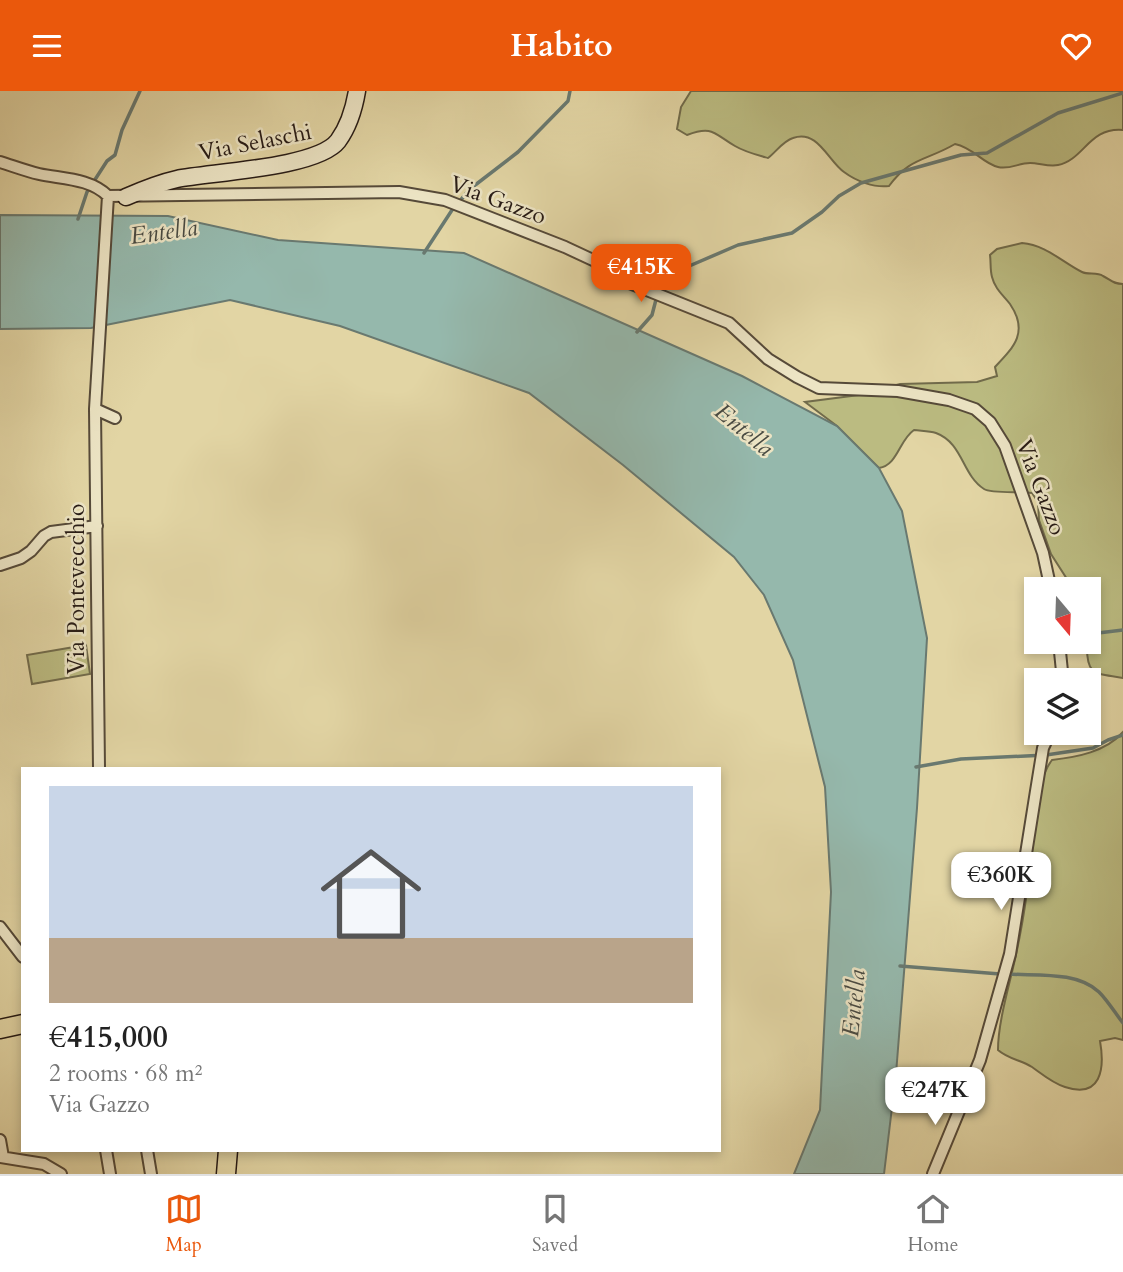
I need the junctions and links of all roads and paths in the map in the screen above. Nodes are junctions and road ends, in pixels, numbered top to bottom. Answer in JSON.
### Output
{"nodes":[{"id":1,"x":357,"y":91,"type":"edge"},
{"id":2,"x":0,"y":162,"type":"edge"},
{"id":3,"x":126,"y":197,"type":"junction"},
{"id":4,"x":107,"y":200,"type":"junction"},
{"id":5,"x":95,"y":407,"type":"junction"},
{"id":6,"x":115,"y":418,"type":"dead end"},
{"id":7,"x":97,"y":526,"type":"junction"},
{"id":8,"x":0,"y":565,"type":"edge"},
{"id":9,"x":1048,"y":577,"type":"edge"},
{"id":10,"x":1044,"y":745,"type":"edge"},
{"id":11,"x":99,"y":767,"type":"edge"},
{"id":12,"x":0,"y":927,"type":"edge"},
{"id":13,"x":21,"y":954,"type":"edge"},
{"id":14,"x":0,"y":1140,"type":"edge"},
{"id":15,"x":106,"y":1152,"type":"edge"},
{"id":16,"x":147,"y":1152,"type":"edge"},
{"id":17,"x":228,"y":1152,"type":"edge"},
{"id":18,"x":1,"y":1157,"type":"edge"},
{"id":19,"x":61,"y":1174,"type":"edge"},
{"id":20,"x":110,"y":1174,"type":"edge"},
{"id":21,"x":150,"y":1174,"type":"edge"},
{"id":22,"x":226,"y":1174,"type":"edge"},
{"id":23,"x":933,"y":1174,"type":"edge"}],
"edges":[{"from":1,"to":3,"type":"street","name":"Via Selaschi"},
{"from":2,"to":4,"type":"street"},
{"from":3,"to":4,"type":"street","name":"Via Gazzo"},
{"from":3,"to":9,"type":"street","name":"Via Gazzo"},
{"from":4,"to":5,"type":"street","name":"Via Pontevecchio"},
{"from":5,"to":6,"type":"street"},
{"from":5,"to":7,"type":"street","name":"Via Pontevecchio"},
{"from":7,"to":8,"type":"street"},
{"from":7,"to":11,"type":"street","name":"Via Pontevecchio"},
{"from":10,"to":23,"type":"street"},
{"from":12,"to":13,"type":"street"},
{"from":14,"to":18,"type":"street"},
{"from":15,"to":20,"type":"street"},
{"from":16,"to":21,"type":"street"},
{"from":17,"to":22,"type":"main road"},
{"from":18,"to":19,"type":"street"}]}
